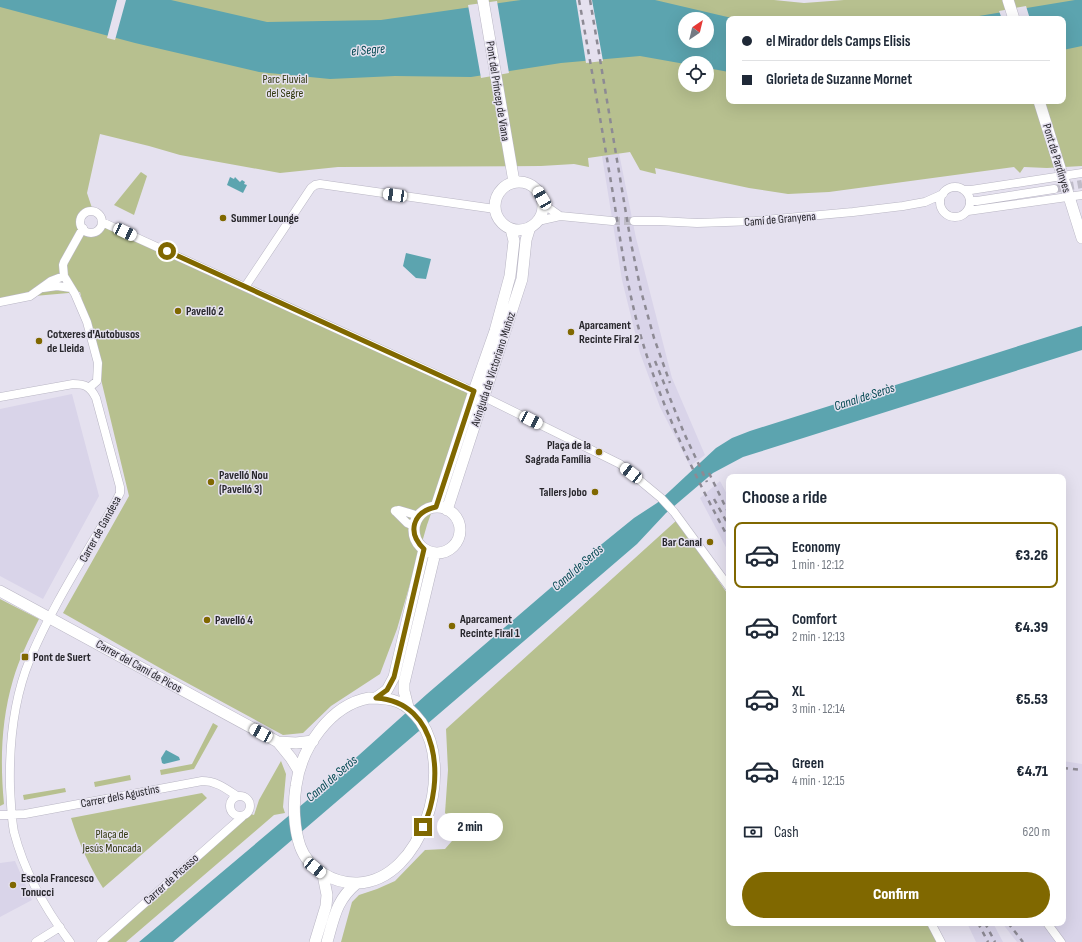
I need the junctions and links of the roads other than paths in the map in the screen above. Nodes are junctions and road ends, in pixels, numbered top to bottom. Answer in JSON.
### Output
{"nodes":[{"id":1,"x":483,"y":0,"type":"edge"},
{"id":2,"x":1008,"y":0,"type":"edge"},
{"id":3,"x":1013,"y":16,"type":"edge"},
{"id":4,"x":1040,"y":104,"type":"edge"},
{"id":5,"x":1062,"y":172,"type":"junction"},
{"id":6,"x":1082,"y":173,"type":"edge"},
{"id":7,"x":514,"y":182,"type":"junction"},
{"id":8,"x":1054,"y":189,"type":"tunnel mouth"},
{"id":9,"x":964,"y":190,"type":"junction"},
{"id":10,"x":943,"y":194,"type":"junction"},
{"id":11,"x":1082,"y":195,"type":"edge"},
{"id":12,"x":1069,"y":197,"type":"junction"},
{"id":13,"x":970,"y":201,"type":"junction"},
{"id":14,"x":925,"y":202,"type":"junction"},
{"id":15,"x":543,"y":204,"type":"junction"},
{"id":16,"x":495,"y":209,"type":"junction"},
{"id":17,"x":942,"y":210,"type":"junction"},
{"id":18,"x":968,"y":211,"type":"junction"},
{"id":19,"x":560,"y":216,"type":"junction"},
{"id":20,"x":612,"y":220,"type":"tunnel mouth"},
{"id":21,"x":102,"y":222,"type":"junction"},
{"id":22,"x":634,"y":222,"type":"tunnel mouth"},
{"id":23,"x":534,"y":224,"type":"junction"},
{"id":24,"x":83,"y":228,"type":"junction"},
{"id":25,"x":511,"y":229,"type":"junction"},
{"id":26,"x":1082,"y":238,"type":"edge"},
{"id":27,"x":64,"y":276,"type":"junction"},
{"id":28,"x":245,"y":287,"type":"junction"},
{"id":29,"x":42,"y":288,"type":"junction"},
{"id":30,"x":71,"y":288,"type":"junction"},
{"id":31,"x":0,"y":302,"type":"edge"},
{"id":32,"x":91,"y":388,"type":"junction"},
{"id":33,"x":474,"y":391,"type":"junction"},
{"id":34,"x":0,"y":397,"type":"edge"},
{"id":35,"x":485,"y":397,"type":"junction"},
{"id":36,"x":436,"y":507,"type":"junction"},
{"id":37,"x":448,"y":510,"type":"junction"},
{"id":38,"x":424,"y":549,"type":"junction"},
{"id":39,"x":435,"y":553,"type":"junction"},
{"id":40,"x":726,"y":583,"type":"edge"},
{"id":41,"x":0,"y":591,"type":"edge"},
{"id":42,"x":50,"y":617,"type":"junction"},
{"id":43,"x":376,"y":698,"type":"junction"},
{"id":44,"x":408,"y":707,"type":"junction"},
{"id":45,"x":313,"y":741,"type":"junction"},
{"id":46,"x":278,"y":742,"type":"junction"},
{"id":47,"x":299,"y":772,"type":"junction"},
{"id":48,"x":237,"y":796,"type":"junction"},
{"id":49,"x":10,"y":814,"type":"junction"},
{"id":50,"x":0,"y":815,"type":"edge"},
{"id":51,"x":242,"y":816,"type":"junction"},
{"id":52,"x":324,"y":874,"type":"junction"},
{"id":53,"x":357,"y":883,"type":"junction"},
{"id":54,"x":933,"y":926,"type":"edge"},
{"id":55,"x":1049,"y":926,"type":"edge"},
{"id":56,"x":60,"y":928,"type":"junction"},
{"id":57,"x":36,"y":942,"type":"edge"},
{"id":58,"x":70,"y":942,"type":"edge"},
{"id":59,"x":101,"y":942,"type":"edge"},
{"id":60,"x":315,"y":942,"type":"edge"},
{"id":61,"x":327,"y":942,"type":"edge"},
{"id":62,"x":941,"y":942,"type":"edge"},
{"id":63,"x":1061,"y":942,"type":"edge"}],
"edges":[{"from":1,"to":7,"type":"main road","name":"Pont del Príncep de Viana"},
{"from":2,"to":3,"type":"main road"},
{"from":4,"to":5,"type":"main road","name":"Pont de Pardinyes"},
{"from":5,"to":6,"type":"street"},
{"from":5,"to":9,"type":"street"},
{"from":5,"to":12,"type":"main road","name":"Pont de Pardinyes"},
{"from":7,"to":15,"type":"main road"},
{"from":7,"to":16,"type":"main road"},
{"from":8,"to":13,"type":"street"},
{"from":9,"to":10,"type":"street"},
{"from":9,"to":13,"type":"street"},
{"from":10,"to":14,"type":"street","name":"Camí de Granyena"},
{"from":10,"to":17,"type":"street"},
{"from":11,"to":12,"type":"street"},
{"from":12,"to":18,"type":"street"},
{"from":12,"to":26,"type":"main road","name":"Pont de Pardinyes"},
{"from":13,"to":18,"type":"street"},
{"from":14,"to":17,"type":"street"},
{"from":14,"to":22,"type":"street","name":"Camí de Granyena"},
{"from":15,"to":19,"type":"street"},
{"from":15,"to":23,"type":"main road"},
{"from":16,"to":25,"type":"main road"},
{"from":16,"to":28,"type":"street"},
{"from":17,"to":18,"type":"street"},
{"from":19,"to":20,"type":"street"},
{"from":19,"to":23,"type":"street"},
{"from":21,"to":24,"type":"street"},
{"from":21,"to":24,"type":"street"},
{"from":21,"to":28,"type":"street"},
{"from":23,"to":25,"type":"main road"},
{"from":23,"to":35,"type":"main road","name":"Avinguda de Victoriano Muñoz"},
{"from":24,"to":27,"type":"street"},
{"from":25,"to":33,"type":"main road","name":"Avinguda de Victoriano Muñoz"},
{"from":27,"to":29,"type":"street"},
{"from":27,"to":30,"type":"street"},
{"from":28,"to":33,"type":"street"},
{"from":29,"to":30,"type":"street"},
{"from":29,"to":31,"type":"street"},
{"from":30,"to":32,"type":"street"},
{"from":32,"to":34,"type":"street"},
{"from":32,"to":42,"type":"street","name":"Carrer de Gandesa"},
{"from":33,"to":35,"type":"street"},
{"from":33,"to":36,"type":"main road","name":"Avinguda de Victoriano Muñoz"},
{"from":35,"to":37,"type":"main road","name":"Avinguda de Victoriano Muñoz"},
{"from":35,"to":40,"type":"street"},
{"from":36,"to":37,"type":"main road"},
{"from":36,"to":38,"type":"main road"},
{"from":37,"to":39,"type":"main road"},
{"from":38,"to":39,"type":"main road"},
{"from":38,"to":43,"type":"main road"},
{"from":39,"to":44,"type":"main road"},
{"from":41,"to":42,"type":"main road","name":"Carrer del Camí de Picos"},
{"from":42,"to":46,"type":"main road","name":"Carrer del Camí de Picos"},
{"from":42,"to":49,"type":"street","name":"Carrer de Gandesa"},
{"from":43,"to":44,"type":"main road"},
{"from":43,"to":45,"type":"main road"},
{"from":44,"to":53,"type":"main road"},
{"from":45,"to":46,"type":"main road"},
{"from":45,"to":47,"type":"main road"},
{"from":46,"to":47,"type":"main road"},
{"from":47,"to":52,"type":"main road"},
{"from":48,"to":49,"type":"street","name":"Carrer dels Agustins"},
{"from":48,"to":51,"type":"street"},
{"from":48,"to":51,"type":"street"},
{"from":49,"to":50,"type":"street","name":"Carrer dels Agustins"},
{"from":49,"to":56,"type":"street","name":"Carrer de Gandesa"},
{"from":51,"to":59,"type":"street","name":"Carrer de Picasso"},
{"from":52,"to":53,"type":"main road"},
{"from":52,"to":60,"type":"main road"},
{"from":53,"to":61,"type":"main road"},
{"from":54,"to":62,"type":"street"},
{"from":55,"to":63,"type":"street"},
{"from":56,"to":57,"type":"street"},
{"from":56,"to":58,"type":"street","name":"Carrer de Gandesa"}]}
